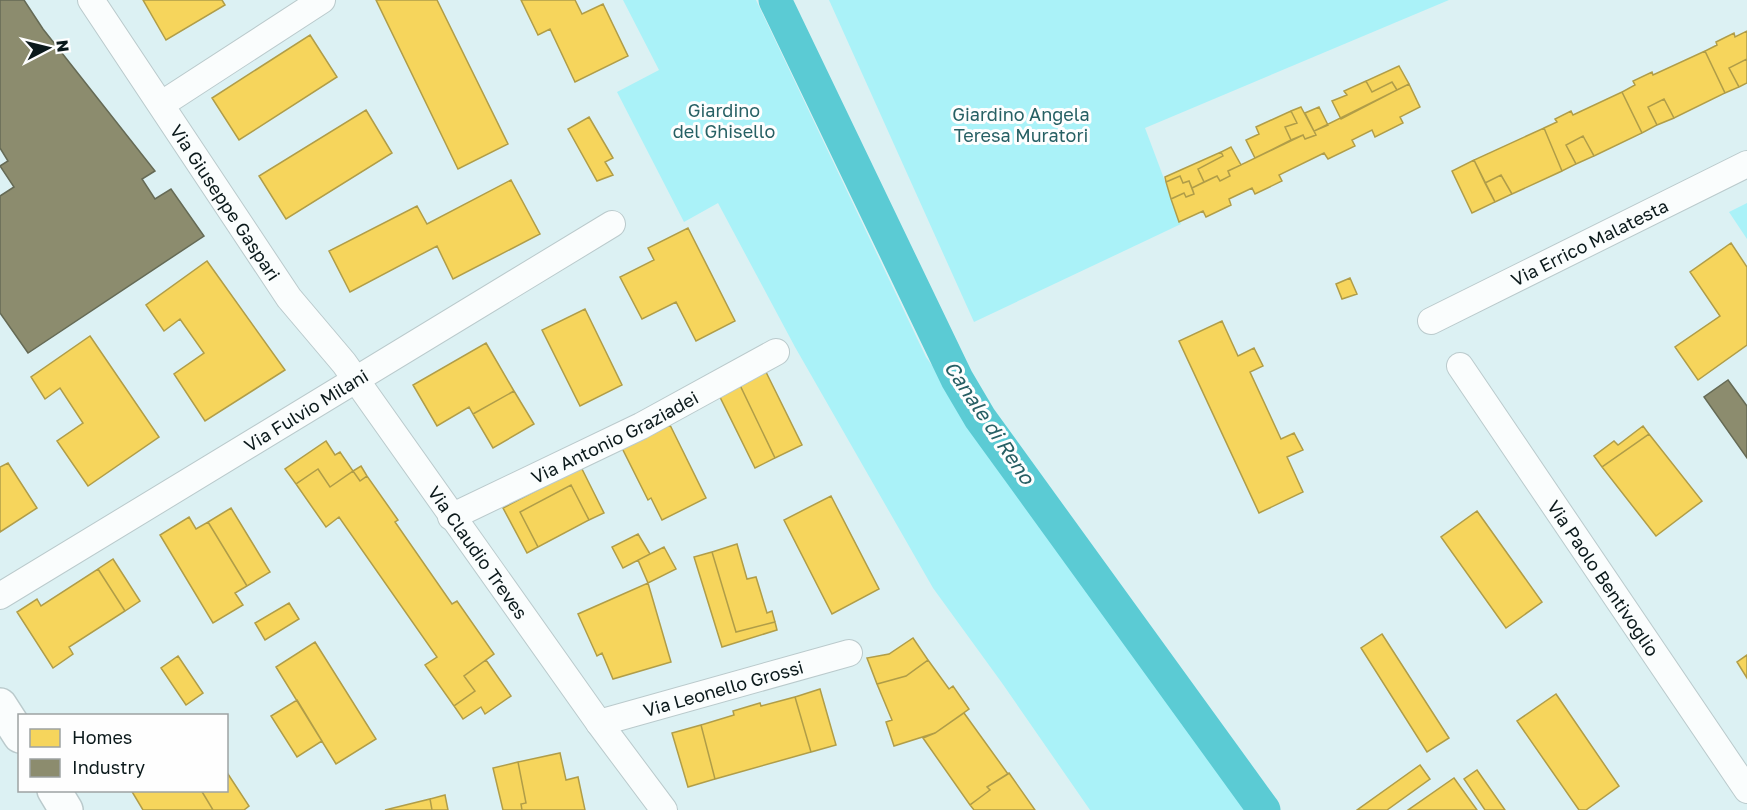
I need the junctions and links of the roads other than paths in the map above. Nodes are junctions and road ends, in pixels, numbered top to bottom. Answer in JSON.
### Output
{"nodes":[{"id":1,"x":91,"y":0,"type":"edge"},
{"id":2,"x":322,"y":0,"type":"edge"},
{"id":3,"x":162,"y":104,"type":"junction"},
{"id":4,"x":1747,"y":164,"type":"edge"},
{"id":5,"x":612,"y":224,"type":"dead end"},
{"id":6,"x":289,"y":298,"type":"joint"},
{"id":7,"x":1431,"y":321,"type":"dead end"},
{"id":8,"x":776,"y":352,"type":"dead end"},
{"id":9,"x":1460,"y":366,"type":"dead end"},
{"id":10,"x":355,"y":379,"type":"junction"},
{"id":11,"x":451,"y":517,"type":"junction"},
{"id":12,"x":0,"y":596,"type":"edge"},
{"id":13,"x":849,"y":653,"type":"dead end"},
{"id":14,"x":0,"y":705,"type":"edge"},
{"id":15,"x":598,"y":723,"type":"junction"},
{"id":16,"x":18,"y":733,"type":"edge"},
{"id":17,"x":1747,"y":790,"type":"edge"},
{"id":18,"x":55,"y":792,"type":"edge"},
{"id":19,"x":66,"y":810,"type":"edge"},
{"id":20,"x":664,"y":810,"type":"edge"}],
"edges":[{"from":1,"to":3,"type":"street","name":"Via Giuseppe Gaspari"},
{"from":2,"to":3,"type":"street","name":"Via Giuseppe Gaspari"},
{"from":3,"to":6,"type":"street","name":"Via Giuseppe Gaspari"},
{"from":4,"to":7,"type":"street","name":"Via Errico Malatesta"},
{"from":5,"to":10,"type":"street","name":"Via Fulvio Milani"},
{"from":6,"to":10,"type":"street","name":"Via Claudio Treves"},
{"from":8,"to":11,"type":"street","name":"Via Antonio Graziadei"},
{"from":9,"to":17,"type":"street","name":"Via Paolo Bentivoglio"},
{"from":10,"to":11,"type":"street","name":"Via Claudio Treves"},
{"from":10,"to":12,"type":"street","name":"Via Fulvio Milani"},
{"from":11,"to":15,"type":"street","name":"Via Claudio Treves"},
{"from":13,"to":15,"type":"street","name":"Via Leonello Grossi"},
{"from":14,"to":16,"type":"main road"},
{"from":15,"to":20,"type":"street","name":"Via Claudio Treves"},
{"from":18,"to":19,"type":"main road"}]}
